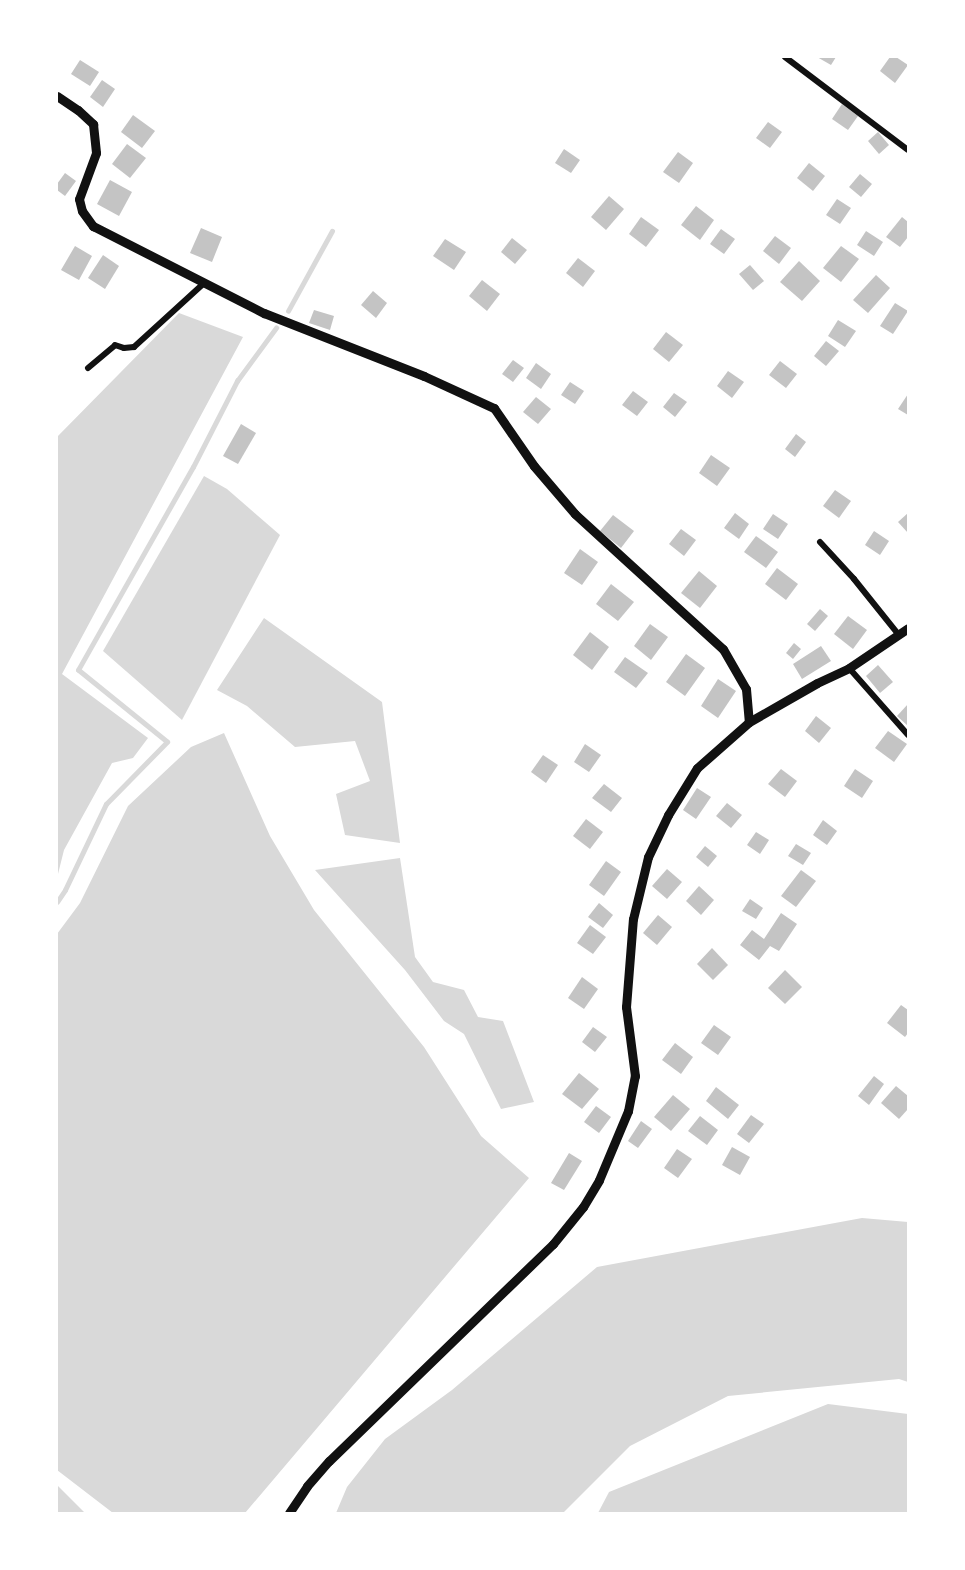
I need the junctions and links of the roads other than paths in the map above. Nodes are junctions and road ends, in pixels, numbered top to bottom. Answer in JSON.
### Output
{"nodes":[{"id":1,"x":785,"y":57,"type":"edge"},
{"id":2,"x":57,"y":96,"type":"edge"},
{"id":3,"x":908,"y":150,"type":"edge"},
{"id":4,"x":204,"y":283,"type":"junction"},
{"id":5,"x":88,"y":368,"type":"dead end"},
{"id":6,"x":820,"y":542,"type":"dead end"},
{"id":7,"x":908,"y":628,"type":"edge"},
{"id":8,"x":898,"y":634,"type":"junction"},
{"id":9,"x":849,"y":668,"type":"junction"},
{"id":10,"x":749,"y":722,"type":"junction"},
{"id":11,"x":908,"y":735,"type":"edge"},
{"id":12,"x":289,"y":1513,"type":"edge"}],
"edges":[{"from":1,"to":3,"type":"street"},
{"from":2,"to":4,"type":"main road"},
{"from":4,"to":5,"type":"street"},
{"from":4,"to":10,"type":"main road"},
{"from":6,"to":8,"type":"street"},
{"from":7,"to":8,"type":"main road"},
{"from":8,"to":9,"type":"main road"},
{"from":9,"to":10,"type":"main road"},
{"from":9,"to":11,"type":"street"},
{"from":10,"to":12,"type":"main road"}]}
